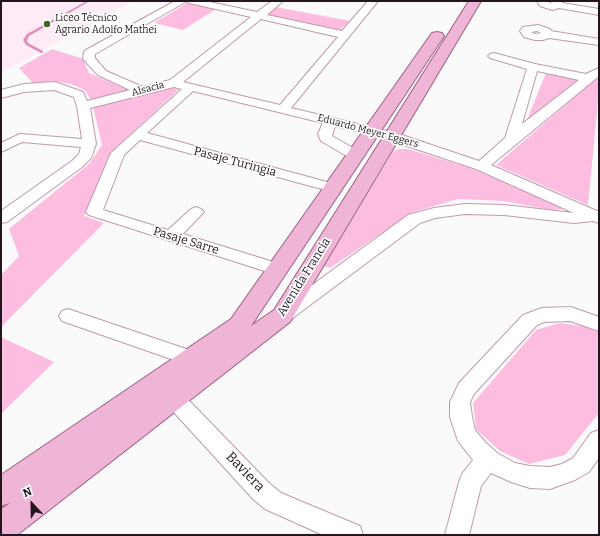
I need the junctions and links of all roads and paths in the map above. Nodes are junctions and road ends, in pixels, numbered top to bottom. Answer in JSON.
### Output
{"nodes":[{"id":1,"x":182,"y":1,"type":"edge"},
{"id":2,"x":192,"y":1,"type":"edge"},
{"id":3,"x":278,"y":1,"type":"edge"},
{"id":4,"x":373,"y":1,"type":"edge"},
{"id":5,"x":461,"y":1,"type":"edge"},
{"id":6,"x":476,"y":1,"type":"edge"},
{"id":7,"x":551,"y":3,"type":"edge"},
{"id":8,"x":599,"y":12,"type":"edge"},
{"id":9,"x":259,"y":16,"type":"junction"},
{"id":10,"x":345,"y":35,"type":"junction"},
{"id":11,"x":599,"y":42,"type":"edge"},
{"id":12,"x":494,"y":56,"type":"dead end"},
{"id":13,"x":534,"y":67,"type":"junction"},
{"id":14,"x":599,"y":71,"type":"edge"},
{"id":15,"x":588,"y":78,"type":"junction"},
{"id":16,"x":174,"y":83,"type":"junction"},
{"id":17,"x":191,"y":87,"type":"junction"},
{"id":18,"x":142,"y":91,"type":"junction"},
{"id":19,"x":1,"y":94,"type":"edge"},
{"id":20,"x":84,"y":106,"type":"junction"},
{"id":21,"x":283,"y":109,"type":"junction"},
{"id":22,"x":330,"y":121,"type":"junction"},
{"id":23,"x":372,"y":131,"type":"junction"},
{"id":24,"x":138,"y":135,"type":"junction"},
{"id":25,"x":391,"y":136,"type":"junction"},
{"id":26,"x":510,"y":140,"type":"junction"},
{"id":27,"x":90,"y":144,"type":"junction"},
{"id":28,"x":1,"y":148,"type":"edge"},
{"id":29,"x":355,"y":156,"type":"junction"},
{"id":30,"x":481,"y":166,"type":"junction"},
{"id":31,"x":333,"y":188,"type":"junction"},
{"id":32,"x":1,"y":201,"type":"edge"},
{"id":33,"x":19,"y":205,"type":"junction"},
{"id":34,"x":196,"y":212,"type":"dead end"},
{"id":35,"x":597,"y":215,"type":"edge"},
{"id":36,"x":1,"y":218,"type":"edge"},
{"id":37,"x":309,"y":222,"type":"junction"},
{"id":38,"x":335,"y":228,"type":"junction"},
{"id":39,"x":171,"y":236,"type":"junction"},
{"id":40,"x":277,"y":269,"type":"junction"},
{"id":41,"x":68,"y":316,"type":"dead end"},
{"id":42,"x":282,"y":316,"type":"junction"},
{"id":43,"x":599,"y":324,"type":"edge"},
{"id":44,"x":191,"y":358,"type":"junction"},
{"id":45,"x":166,"y":390,"type":"junction"},
{"id":46,"x":599,"y":440,"type":"edge"},
{"id":47,"x":489,"y":460,"type":"junction"},
{"id":48,"x":1,"y":492,"type":"edge"},
{"id":49,"x":1,"y":528,"type":"edge"},
{"id":50,"x":351,"y":535,"type":"edge"},
{"id":51,"x":457,"y":535,"type":"edge"}],
"edges":[{"from":1,"to":18,"type":"street"},
{"from":2,"to":9,"type":"street"},
{"from":3,"to":9,"type":"street","name":"Alsacia"},
{"from":4,"to":10,"type":"street"},
{"from":5,"to":23,"type":"main road","name":"Avenida Francia"},
{"from":6,"to":25,"type":"main road","name":"Avenida Francia"},
{"from":7,"to":8,"type":"street"},
{"from":7,"to":11,"type":"street"},
{"from":9,"to":10,"type":"street"},
{"from":9,"to":16,"type":"street","name":"Alsacia"},
{"from":10,"to":21,"type":"street"},
{"from":12,"to":13,"type":"street"},
{"from":13,"to":15,"type":"street"},
{"from":13,"to":26,"type":"street"},
{"from":14,"to":15,"type":"street"},
{"from":15,"to":26,"type":"street"},
{"from":16,"to":17,"type":"street","name":"Eduardo Meyer Eggers"},
{"from":16,"to":18,"type":"street","name":"Alsacia"},
{"from":17,"to":21,"type":"street","name":"Eduardo Meyer Eggers"},
{"from":17,"to":24,"type":"street"},
{"from":18,"to":20,"type":"street","name":"Alsacia"},
{"from":19,"to":20,"type":"street"},
{"from":20,"to":27,"type":"street"},
{"from":21,"to":22,"type":"street","name":"Eduardo Meyer Eggers"},
{"from":22,"to":23,"type":"street","name":"Eduardo Meyer Eggers"},
{"from":22,"to":29,"type":"street"},
{"from":23,"to":25,"type":"street","name":"Eduardo Meyer Eggers"},
{"from":23,"to":29,"type":"main road","name":"Avenida Francia"},
{"from":24,"to":31,"type":"street","name":"Pasaje Turingia"},
{"from":24,"to":39,"type":"street","name":"Pasaje Sarre"},
{"from":25,"to":30,"type":"street","name":"Eduardo Meyer Eggers"},
{"from":25,"to":38,"type":"main road","name":"Avenida Francia"},
{"from":26,"to":30,"type":"street"},
{"from":27,"to":28,"type":"street"},
{"from":27,"to":33,"type":"street"},
{"from":29,"to":31,"type":"main road","name":"Avenida Francia"},
{"from":30,"to":35,"type":"street","name":"Eduardo Meyer Eggers"},
{"from":31,"to":37,"type":"main road","name":"Avenida Francia"},
{"from":32,"to":33,"type":"street"},
{"from":33,"to":36,"type":"street"},
{"from":34,"to":39,"type":"street"},
{"from":35,"to":42,"type":"street"},
{"from":37,"to":38,"type":"main road"},
{"from":37,"to":40,"type":"main road","name":"Avenida Francia"},
{"from":38,"to":42,"type":"main road","name":"Avenida Francia"},
{"from":39,"to":40,"type":"street","name":"Pasaje Sarre"},
{"from":40,"to":44,"type":"main road","name":"Avenida Francia"},
{"from":41,"to":44,"type":"street"},
{"from":42,"to":45,"type":"main road","name":"Avenida Francia"},
{"from":43,"to":47,"type":"street"},
{"from":44,"to":45,"type":"main road","name":"Avenida Francia"},
{"from":45,"to":48,"type":"main road","name":"Avenida Francia"},
{"from":45,"to":49,"type":"main road","name":"Avenida Francia"},
{"from":45,"to":50,"type":"street","name":"Baviera"},
{"from":46,"to":47,"type":"street"},
{"from":47,"to":51,"type":"street"}]}
